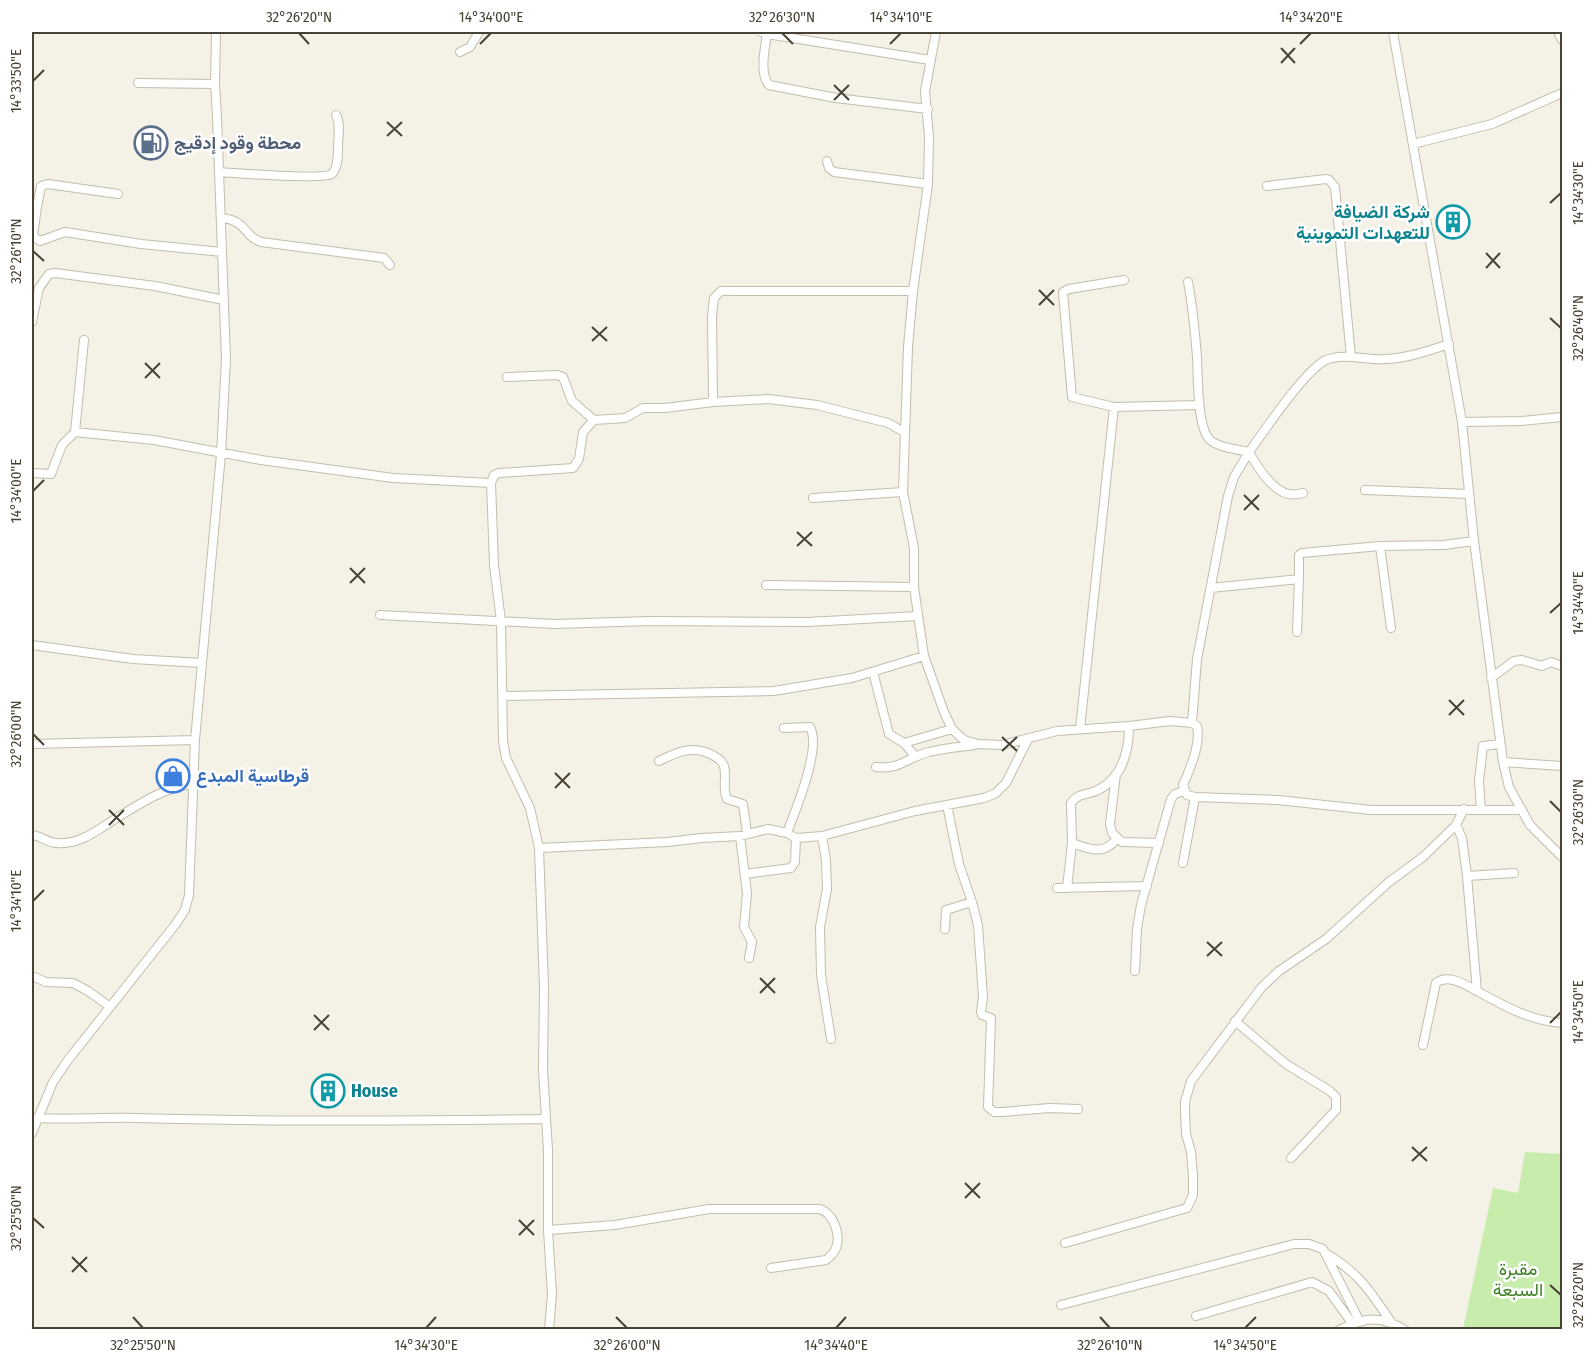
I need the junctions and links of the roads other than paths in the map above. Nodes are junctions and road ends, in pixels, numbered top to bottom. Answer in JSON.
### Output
{"nodes":[{"id":1,"x":216,"y":32,"type":"edge"},
{"id":2,"x":479,"y":32,"type":"edge"},
{"id":3,"x":936,"y":32,"type":"edge"},
{"id":4,"x":1393,"y":32,"type":"edge"},
{"id":5,"x":1558,"y":32,"type":"edge"},
{"id":6,"x":764,"y":33,"type":"edge"},
{"id":7,"x":1563,"y":40,"type":"edge"},
{"id":8,"x":460,"y":52,"type":"dead end"},
{"id":9,"x":930,"y":60,"type":"junction"},
{"id":10,"x":138,"y":83,"type":"dead end"},
{"id":11,"x":214,"y":84,"type":"junction"},
{"id":12,"x":1563,"y":93,"type":"edge"},
{"id":13,"x":928,"y":109,"type":"junction"},
{"id":14,"x":336,"y":115,"type":"dead end"},
{"id":15,"x":1413,"y":144,"type":"junction"},
{"id":16,"x":827,"y":161,"type":"dead end"},
{"id":17,"x":219,"y":172,"type":"junction"},
{"id":18,"x":927,"y":184,"type":"junction"},
{"id":19,"x":1267,"y":186,"type":"dead end"},
{"id":20,"x":117,"y":194,"type":"dead end"},
{"id":21,"x":34,"y":206,"type":"edge"},
{"id":22,"x":221,"y":218,"type":"junction"},
{"id":23,"x":222,"y":252,"type":"junction"},
{"id":24,"x":390,"y":265,"type":"dead end"},
{"id":25,"x":1124,"y":280,"type":"dead end"},
{"id":26,"x":1188,"y":282,"type":"dead end"},
{"id":27,"x":913,"y":291,"type":"junction"},
{"id":28,"x":224,"y":300,"type":"junction"},
{"id":29,"x":32,"y":322,"type":"edge"},
{"id":30,"x":84,"y":340,"type":"dead end"},
{"id":31,"x":1449,"y":344,"type":"junction"},
{"id":32,"x":1351,"y":357,"type":"junction"},
{"id":33,"x":507,"y":377,"type":"dead end"},
{"id":34,"x":712,"y":402,"type":"junction"},
{"id":35,"x":1199,"y":405,"type":"junction"},
{"id":36,"x":1114,"y":407,"type":"junction"},
{"id":37,"x":1563,"y":417,"type":"edge"},
{"id":38,"x":594,"y":420,"type":"junction"},
{"id":39,"x":1462,"y":422,"type":"junction"},
{"id":40,"x":75,"y":432,"type":"junction"},
{"id":41,"x":904,"y":432,"type":"junction"},
{"id":42,"x":1249,"y":452,"type":"junction"},
{"id":43,"x":221,"y":454,"type":"junction"},
{"id":44,"x":32,"y":473,"type":"edge"},
{"id":45,"x":491,"y":483,"type":"junction"},
{"id":46,"x":1365,"y":490,"type":"dead end"},
{"id":47,"x":903,"y":492,"type":"junction"},
{"id":48,"x":1303,"y":493,"type":"dead end"},
{"id":49,"x":1469,"y":494,"type":"junction"},
{"id":50,"x":813,"y":498,"type":"dead end"},
{"id":51,"x":1474,"y":541,"type":"junction"},
{"id":52,"x":1380,"y":546,"type":"junction"},
{"id":53,"x":1299,"y":579,"type":"junction"},
{"id":54,"x":766,"y":585,"type":"dead end"},
{"id":55,"x":914,"y":587,"type":"junction"},
{"id":56,"x":1211,"y":588,"type":"junction"},
{"id":57,"x":380,"y":615,"type":"dead end"},
{"id":58,"x":917,"y":616,"type":"junction"},
{"id":59,"x":501,"y":621,"type":"junction"},
{"id":60,"x":1391,"y":628,"type":"dead end"},
{"id":61,"x":1297,"y":632,"type":"dead end"},
{"id":62,"x":32,"y":645,"type":"edge"},
{"id":63,"x":924,"y":656,"type":"junction"},
{"id":64,"x":202,"y":663,"type":"junction"},
{"id":65,"x":1563,"y":666,"type":"edge"},
{"id":66,"x":873,"y":672,"type":"junction"},
{"id":67,"x":1491,"y":678,"type":"junction"},
{"id":68,"x":502,"y":696,"type":"junction"},
{"id":69,"x":1192,"y":723,"type":"junction"},
{"id":70,"x":1129,"y":726,"type":"junction"},
{"id":71,"x":784,"y":728,"type":"dead end"},
{"id":72,"x":952,"y":729,"type":"junction"},
{"id":73,"x":1080,"y":729,"type":"junction"},
{"id":74,"x":1028,"y":739,"type":"junction"},
{"id":75,"x":195,"y":740,"type":"junction"},
{"id":76,"x":904,"y":743,"type":"junction"},
{"id":77,"x":32,"y":744,"type":"edge"},
{"id":78,"x":978,"y":744,"type":"junction"},
{"id":79,"x":1500,"y":744,"type":"junction"},
{"id":80,"x":915,"y":756,"type":"junction"},
{"id":81,"x":659,"y":761,"type":"dead end"},
{"id":82,"x":1503,"y":762,"type":"junction"},
{"id":83,"x":1563,"y":766,"type":"edge"},
{"id":84,"x":876,"y":767,"type":"dead end"},
{"id":85,"x":1116,"y":774,"type":"junction"},
{"id":86,"x":192,"y":784,"type":"junction"},
{"id":87,"x":1184,"y":791,"type":"junction"},
{"id":88,"x":1195,"y":797,"type":"junction"},
{"id":89,"x":947,"y":805,"type":"junction"},
{"id":90,"x":1464,"y":809,"type":"junction"},
{"id":91,"x":1481,"y":810,"type":"junction"},
{"id":92,"x":1522,"y":810,"type":"junction"},
{"id":93,"x":1456,"y":825,"type":"junction"},
{"id":94,"x":787,"y":833,"type":"junction"},
{"id":95,"x":32,"y":835,"type":"edge"},
{"id":96,"x":744,"y":835,"type":"junction"},
{"id":97,"x":822,"y":836,"type":"junction"},
{"id":98,"x":796,"y":838,"type":"junction"},
{"id":99,"x":1117,"y":838,"type":"junction"},
{"id":100,"x":1072,"y":843,"type":"junction"},
{"id":101,"x":1159,"y":843,"type":"junction"},
{"id":102,"x":539,"y":848,"type":"junction"},
{"id":103,"x":1563,"y":857,"type":"edge"},
{"id":104,"x":1183,"y":863,"type":"dead end"},
{"id":105,"x":1514,"y":873,"type":"dead end"},
{"id":106,"x":745,"y":874,"type":"junction"},
{"id":107,"x":1467,"y":876,"type":"junction"},
{"id":108,"x":1147,"y":886,"type":"junction"},
{"id":109,"x":1058,"y":888,"type":"dead end"},
{"id":110,"x":1067,"y":888,"type":"junction"},
{"id":111,"x":972,"y":902,"type":"junction"},
{"id":112,"x":945,"y":928,"type":"dead end"},
{"id":113,"x":749,"y":958,"type":"dead end"},
{"id":114,"x":1135,"y":971,"type":"dead end"},
{"id":115,"x":32,"y":976,"type":"edge"},
{"id":116,"x":1477,"y":991,"type":"junction"},
{"id":117,"x":109,"y":1006,"type":"junction"},
{"id":118,"x":1235,"y":1021,"type":"junction"},
{"id":119,"x":1563,"y":1023,"type":"edge"},
{"id":120,"x":831,"y":1039,"type":"dead end"},
{"id":121,"x":1423,"y":1044,"type":"dead end"},
{"id":122,"x":1078,"y":1109,"type":"dead end"},
{"id":123,"x":37,"y":1118,"type":"junction"},
{"id":124,"x":546,"y":1119,"type":"junction"},
{"id":125,"x":32,"y":1133,"type":"edge"},
{"id":126,"x":1291,"y":1158,"type":"dead end"},
{"id":127,"x":548,"y":1230,"type":"junction"},
{"id":128,"x":1065,"y":1243,"type":"dead end"},
{"id":129,"x":1325,"y":1254,"type":"junction"},
{"id":130,"x":771,"y":1268,"type":"dead end"},
{"id":131,"x":1061,"y":1305,"type":"dead end"},
{"id":132,"x":1196,"y":1316,"type":"dead end"},
{"id":133,"x":1356,"y":1322,"type":"junction"},
{"id":134,"x":1391,"y":1322,"type":"junction"},
{"id":135,"x":549,"y":1329,"type":"edge"},
{"id":136,"x":1339,"y":1329,"type":"edge"},
{"id":137,"x":1405,"y":1329,"type":"edge"}],
"edges":[{"from":1,"to":11,"type":"street"},
{"from":2,"to":8,"type":"street"},
{"from":3,"to":9,"type":"street"},
{"from":4,"to":15,"type":"street"},
{"from":5,"to":7,"type":"street"},
{"from":6,"to":9,"type":"street"},
{"from":6,"to":13,"type":"street"},
{"from":9,"to":13,"type":"street"},
{"from":10,"to":11,"type":"street"},
{"from":11,"to":17,"type":"street"},
{"from":12,"to":15,"type":"street"},
{"from":13,"to":18,"type":"street"},
{"from":14,"to":17,"type":"street"},
{"from":15,"to":31,"type":"street"},
{"from":16,"to":18,"type":"street"},
{"from":17,"to":22,"type":"street"},
{"from":18,"to":27,"type":"street"},
{"from":19,"to":32,"type":"street"},
{"from":20,"to":21,"type":"street"},
{"from":21,"to":23,"type":"street"},
{"from":22,"to":23,"type":"street"},
{"from":22,"to":24,"type":"street"},
{"from":23,"to":28,"type":"street"},
{"from":25,"to":36,"type":"street"},
{"from":26,"to":35,"type":"street"},
{"from":27,"to":34,"type":"street"},
{"from":27,"to":41,"type":"street"},
{"from":28,"to":29,"type":"street"},
{"from":28,"to":43,"type":"street"},
{"from":30,"to":40,"type":"street"},
{"from":31,"to":32,"type":"street"},
{"from":31,"to":39,"type":"street"},
{"from":32,"to":42,"type":"street"},
{"from":33,"to":38,"type":"street"},
{"from":34,"to":38,"type":"street"},
{"from":34,"to":41,"type":"street"},
{"from":35,"to":36,"type":"street"},
{"from":35,"to":42,"type":"street"},
{"from":36,"to":73,"type":"street"},
{"from":37,"to":39,"type":"street"},
{"from":38,"to":45,"type":"street"},
{"from":39,"to":49,"type":"street"},
{"from":40,"to":43,"type":"street"},
{"from":40,"to":44,"type":"street"},
{"from":41,"to":47,"type":"street"},
{"from":42,"to":48,"type":"street"},
{"from":42,"to":56,"type":"street"},
{"from":43,"to":45,"type":"street"},
{"from":43,"to":64,"type":"street"},
{"from":45,"to":59,"type":"street"},
{"from":46,"to":49,"type":"street"},
{"from":47,"to":50,"type":"street"},
{"from":47,"to":55,"type":"street"},
{"from":49,"to":51,"type":"street"},
{"from":51,"to":52,"type":"street"},
{"from":51,"to":67,"type":"street"},
{"from":52,"to":53,"type":"street"},
{"from":52,"to":60,"type":"street"},
{"from":53,"to":56,"type":"street"},
{"from":53,"to":61,"type":"street"},
{"from":54,"to":55,"type":"street"},
{"from":55,"to":58,"type":"street"},
{"from":56,"to":69,"type":"street"},
{"from":57,"to":59,"type":"street"},
{"from":58,"to":59,"type":"street"},
{"from":58,"to":63,"type":"street"},
{"from":59,"to":68,"type":"street"},
{"from":62,"to":64,"type":"street"},
{"from":63,"to":66,"type":"street"},
{"from":63,"to":72,"type":"street"},
{"from":64,"to":75,"type":"street"},
{"from":65,"to":67,"type":"street"},
{"from":66,"to":68,"type":"street"},
{"from":66,"to":76,"type":"street"},
{"from":67,"to":79,"type":"street"},
{"from":68,"to":102,"type":"street"},
{"from":69,"to":70,"type":"street"},
{"from":69,"to":87,"type":"street"},
{"from":70,"to":73,"type":"street"},
{"from":70,"to":85,"type":"street"},
{"from":71,"to":94,"type":"street"},
{"from":72,"to":76,"type":"street"},
{"from":72,"to":78,"type":"street"},
{"from":73,"to":74,"type":"street"},
{"from":74,"to":78,"type":"street"},
{"from":74,"to":89,"type":"street"},
{"from":75,"to":77,"type":"street"},
{"from":75,"to":86,"type":"street"},
{"from":76,"to":80,"type":"street"},
{"from":78,"to":80,"type":"street"},
{"from":79,"to":82,"type":"street"},
{"from":79,"to":91,"type":"street"},
{"from":80,"to":84,"type":"street"},
{"from":81,"to":96,"type":"street"},
{"from":82,"to":83,"type":"street"},
{"from":82,"to":92,"type":"street"},
{"from":85,"to":99,"type":"street"},
{"from":85,"to":100,"type":"street"},
{"from":86,"to":95,"type":"street"},
{"from":86,"to":117,"type":"street"},
{"from":87,"to":88,"type":"street"},
{"from":87,"to":101,"type":"street"},
{"from":88,"to":90,"type":"street"},
{"from":88,"to":104,"type":"street"},
{"from":89,"to":97,"type":"street"},
{"from":89,"to":111,"type":"street"},
{"from":90,"to":91,"type":"street"},
{"from":90,"to":93,"type":"street"},
{"from":91,"to":92,"type":"street"},
{"from":92,"to":103,"type":"street"},
{"from":93,"to":107,"type":"street"},
{"from":93,"to":118,"type":"street"},
{"from":94,"to":96,"type":"street"},
{"from":94,"to":98,"type":"street"},
{"from":96,"to":102,"type":"street"},
{"from":96,"to":106,"type":"street"},
{"from":97,"to":98,"type":"street"},
{"from":97,"to":120,"type":"street"},
{"from":98,"to":106,"type":"street"},
{"from":99,"to":100,"type":"street"},
{"from":99,"to":101,"type":"street"},
{"from":100,"to":110,"type":"street"},
{"from":101,"to":108,"type":"street"},
{"from":102,"to":124,"type":"street"},
{"from":105,"to":107,"type":"street"},
{"from":106,"to":113,"type":"street"},
{"from":107,"to":116,"type":"street"},
{"from":108,"to":110,"type":"street"},
{"from":108,"to":114,"type":"street"},
{"from":109,"to":110,"type":"street"},
{"from":111,"to":112,"type":"street"},
{"from":111,"to":122,"type":"street"},
{"from":115,"to":117,"type":"street"},
{"from":116,"to":119,"type":"street"},
{"from":116,"to":121,"type":"street"},
{"from":117,"to":123,"type":"street"},
{"from":118,"to":126,"type":"street"},
{"from":118,"to":128,"type":"street"},
{"from":123,"to":124,"type":"street"},
{"from":123,"to":125,"type":"street"},
{"from":124,"to":127,"type":"street"},
{"from":127,"to":130,"type":"street"},
{"from":127,"to":135,"type":"street"},
{"from":129,"to":131,"type":"street"},
{"from":129,"to":133,"type":"street"},
{"from":129,"to":134,"type":"street"},
{"from":132,"to":133,"type":"street"},
{"from":133,"to":134,"type":"street"},
{"from":133,"to":136,"type":"street"},
{"from":134,"to":137,"type":"street"}]}
